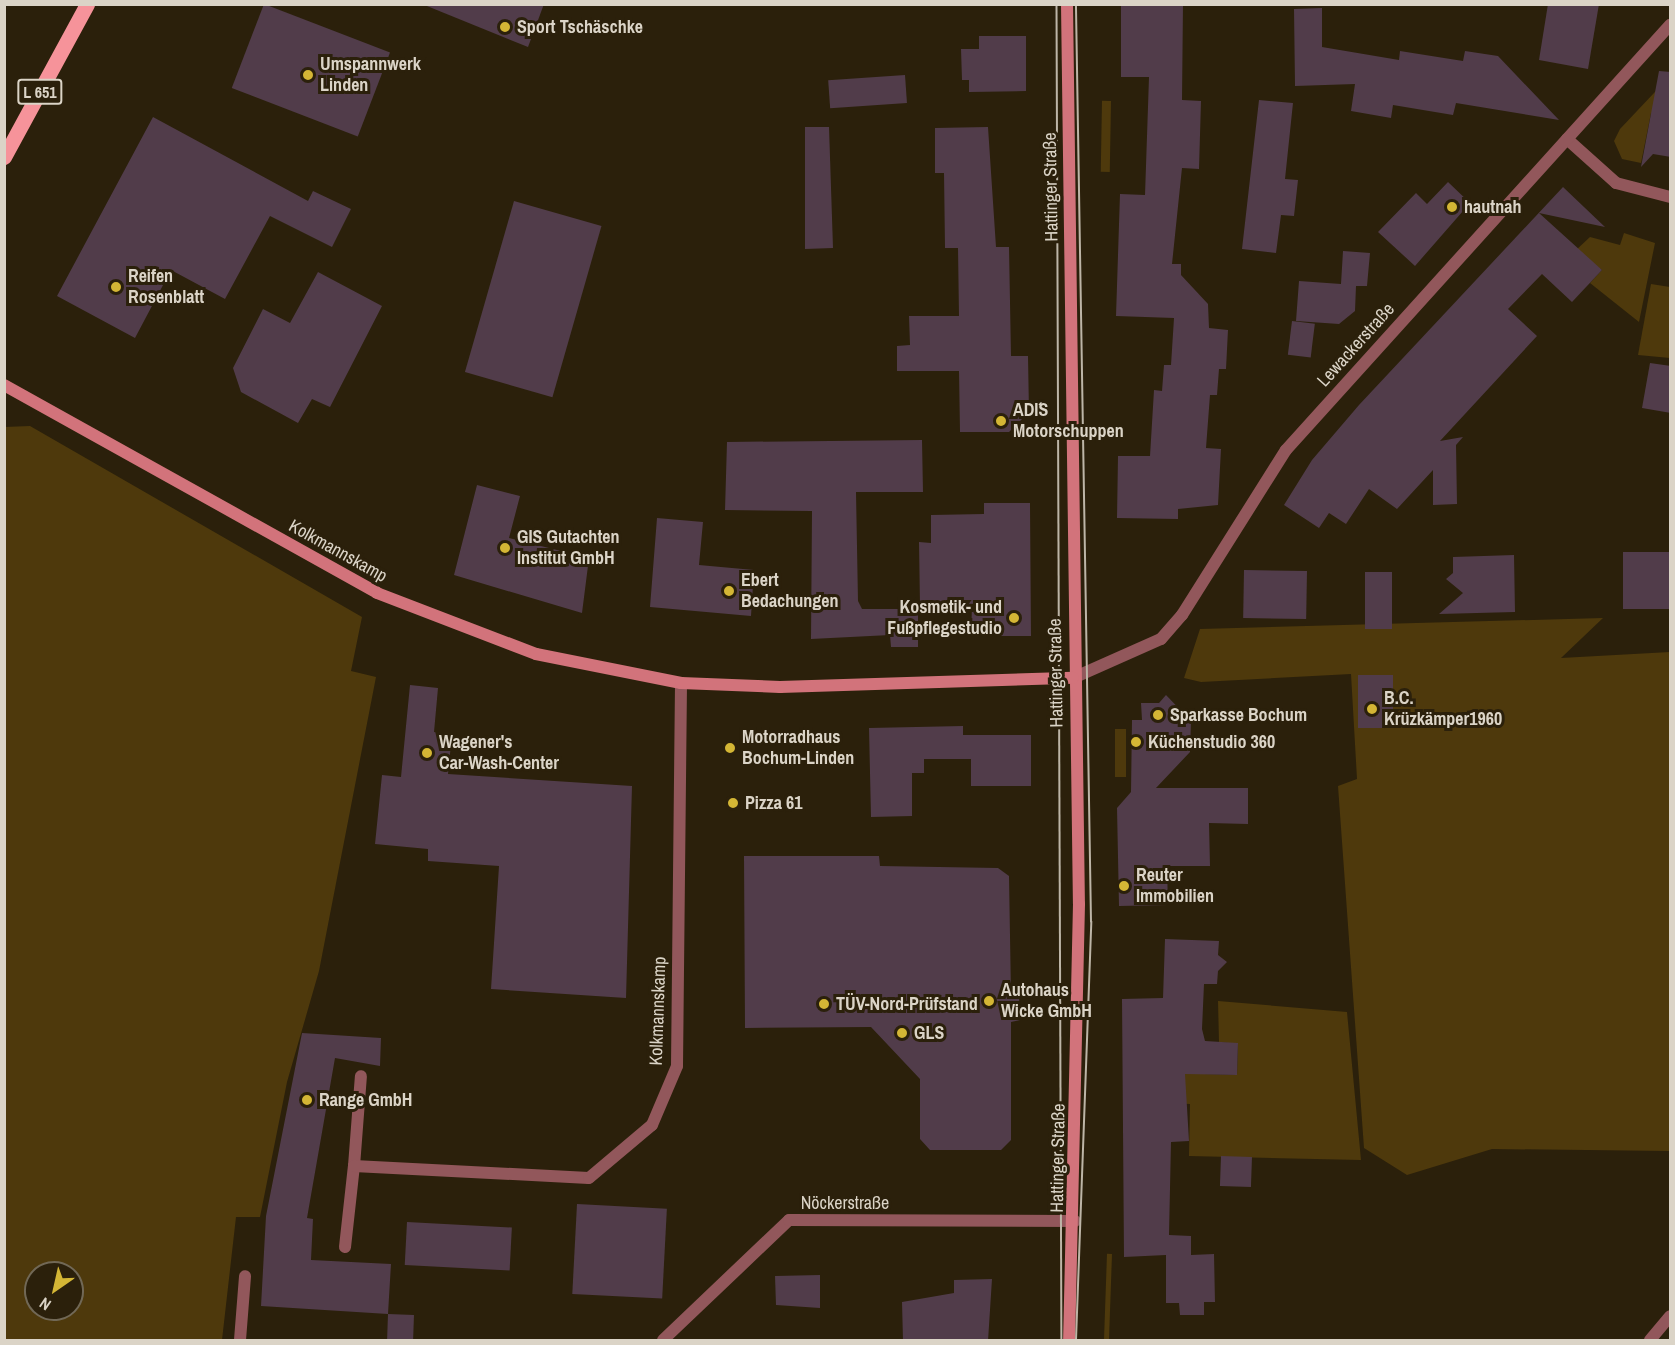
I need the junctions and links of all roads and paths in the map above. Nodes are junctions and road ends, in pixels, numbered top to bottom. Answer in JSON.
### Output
{"nodes":[{"id":1,"x":87,"y":4,"type":"edge"},
{"id":2,"x":1067,"y":4,"type":"edge"},
{"id":3,"x":1671,"y":25,"type":"edge"},
{"id":4,"x":1567,"y":139,"type":"junction"},
{"id":5,"x":4,"y":157,"type":"edge"},
{"id":6,"x":1671,"y":197,"type":"edge"},
{"id":7,"x":4,"y":385,"type":"edge"},
{"id":8,"x":23,"y":396,"type":"junction"},
{"id":9,"x":4,"y":399,"type":"edge"},
{"id":10,"x":1073,"y":678,"type":"junction"},
{"id":11,"x":681,"y":683,"type":"junction"},
{"id":12,"x":361,"y":1076,"type":"dead end"},
{"id":13,"x":354,"y":1166,"type":"junction"},
{"id":14,"x":1075,"y":1221,"type":"junction"},
{"id":15,"x":345,"y":1246,"type":"dead end"},
{"id":16,"x":245,"y":1276,"type":"dead end"},
{"id":17,"x":1671,"y":1316,"type":"edge"},
{"id":18,"x":240,"y":1341,"type":"edge"},
{"id":19,"x":663,"y":1341,"type":"edge"},
{"id":20,"x":1069,"y":1341,"type":"edge"},
{"id":21,"x":1650,"y":1341,"type":"edge"}],
"edges":[{"from":1,"to":5,"type":"main road","number":"L 651"},
{"from":2,"to":10,"type":"street","name":"Hattinger Straße"},
{"from":3,"to":4,"type":"street","name":"Lewackerstraße"},
{"from":4,"to":6,"type":"street"},
{"from":4,"to":10,"type":"street","name":"Lewackerstraße"},
{"from":7,"to":8,"type":"street","name":"Kolkmannskamp"},
{"from":8,"to":9,"type":"street"},
{"from":8,"to":11,"type":"street","name":"Kolkmannskamp"},
{"from":10,"to":11,"type":"street","name":"Kolkmannskamp"},
{"from":10,"to":14,"type":"street","name":"Hattinger Straße"},
{"from":11,"to":13,"type":"street","name":"Kolkmannskamp"},
{"from":12,"to":13,"type":"street"},
{"from":13,"to":15,"type":"street"},
{"from":14,"to":19,"type":"street","name":"Nöckerstraße"},
{"from":14,"to":20,"type":"street","name":"Hattinger Straße"},
{"from":16,"to":18,"type":"street"},
{"from":17,"to":21,"type":"street"}]}
